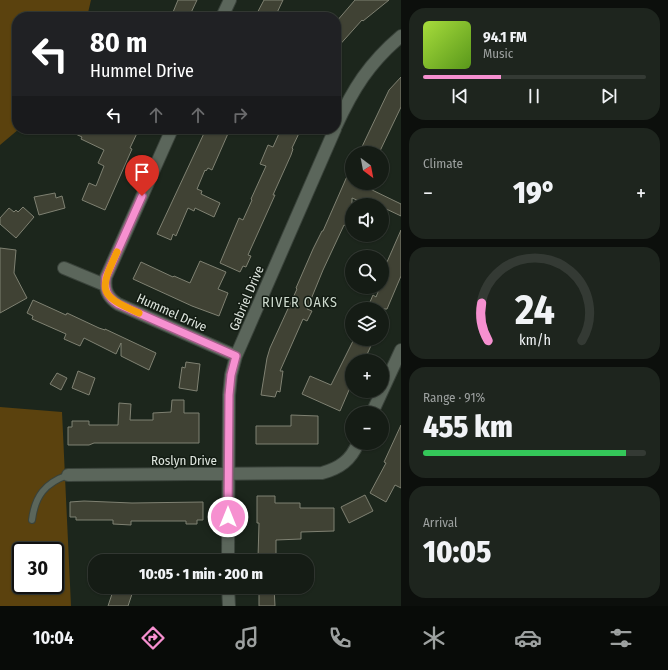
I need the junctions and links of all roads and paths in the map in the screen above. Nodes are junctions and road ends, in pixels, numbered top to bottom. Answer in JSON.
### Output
{"nodes":[{"id":1,"x":230,"y":0,"type":"edge"},
{"id":2,"x":224,"y":12,"type":"edge"},
{"id":3,"x":401,"y":36,"type":"edge"},
{"id":4,"x":341,"y":116,"type":"edge"},
{"id":5,"x":170,"y":134,"type":"edge"},
{"id":6,"x":332,"y":134,"type":"edge"},
{"id":7,"x":64,"y":268,"type":"dead end"},
{"id":8,"x":105,"y":285,"type":"junction"},
{"id":9,"x":401,"y":350,"type":"edge"},
{"id":10,"x":236,"y":356,"type":"junction"},
{"id":11,"x":375,"y":406,"type":"edge"},
{"id":12,"x":355,"y":450,"type":"edge"},
{"id":13,"x":228,"y":474,"type":"junction"},
{"id":14,"x":68,"y":475,"type":"joint"},
{"id":15,"x":32,"y":520,"type":"dead end"},
{"id":16,"x":228,"y":554,"type":"edge"},
{"id":17,"x":228,"y":594,"type":"edge"},
{"id":18,"x":229,"y":606,"type":"edge"}],
"edges":[{"from":1,"to":2,"type":"street"},
{"from":3,"to":4,"type":"street","name":"Gabriel Drive"},
{"from":5,"to":8,"type":"street"},
{"from":6,"to":10,"type":"street","name":"Gabriel Drive"},
{"from":7,"to":8,"type":"street"},
{"from":8,"to":10,"type":"street","name":"Hummel Drive"},
{"from":9,"to":11,"type":"street"},
{"from":10,"to":13,"type":"street","name":"Gabriel Drive"},
{"from":12,"to":13,"type":"street","name":"Roslyn Drive"},
{"from":13,"to":14,"type":"street","name":"Roslyn Drive"},
{"from":13,"to":16,"type":"street","name":"Gabriel Drive"},
{"from":14,"to":15,"type":"lane"},
{"from":17,"to":18,"type":"street"}]}
